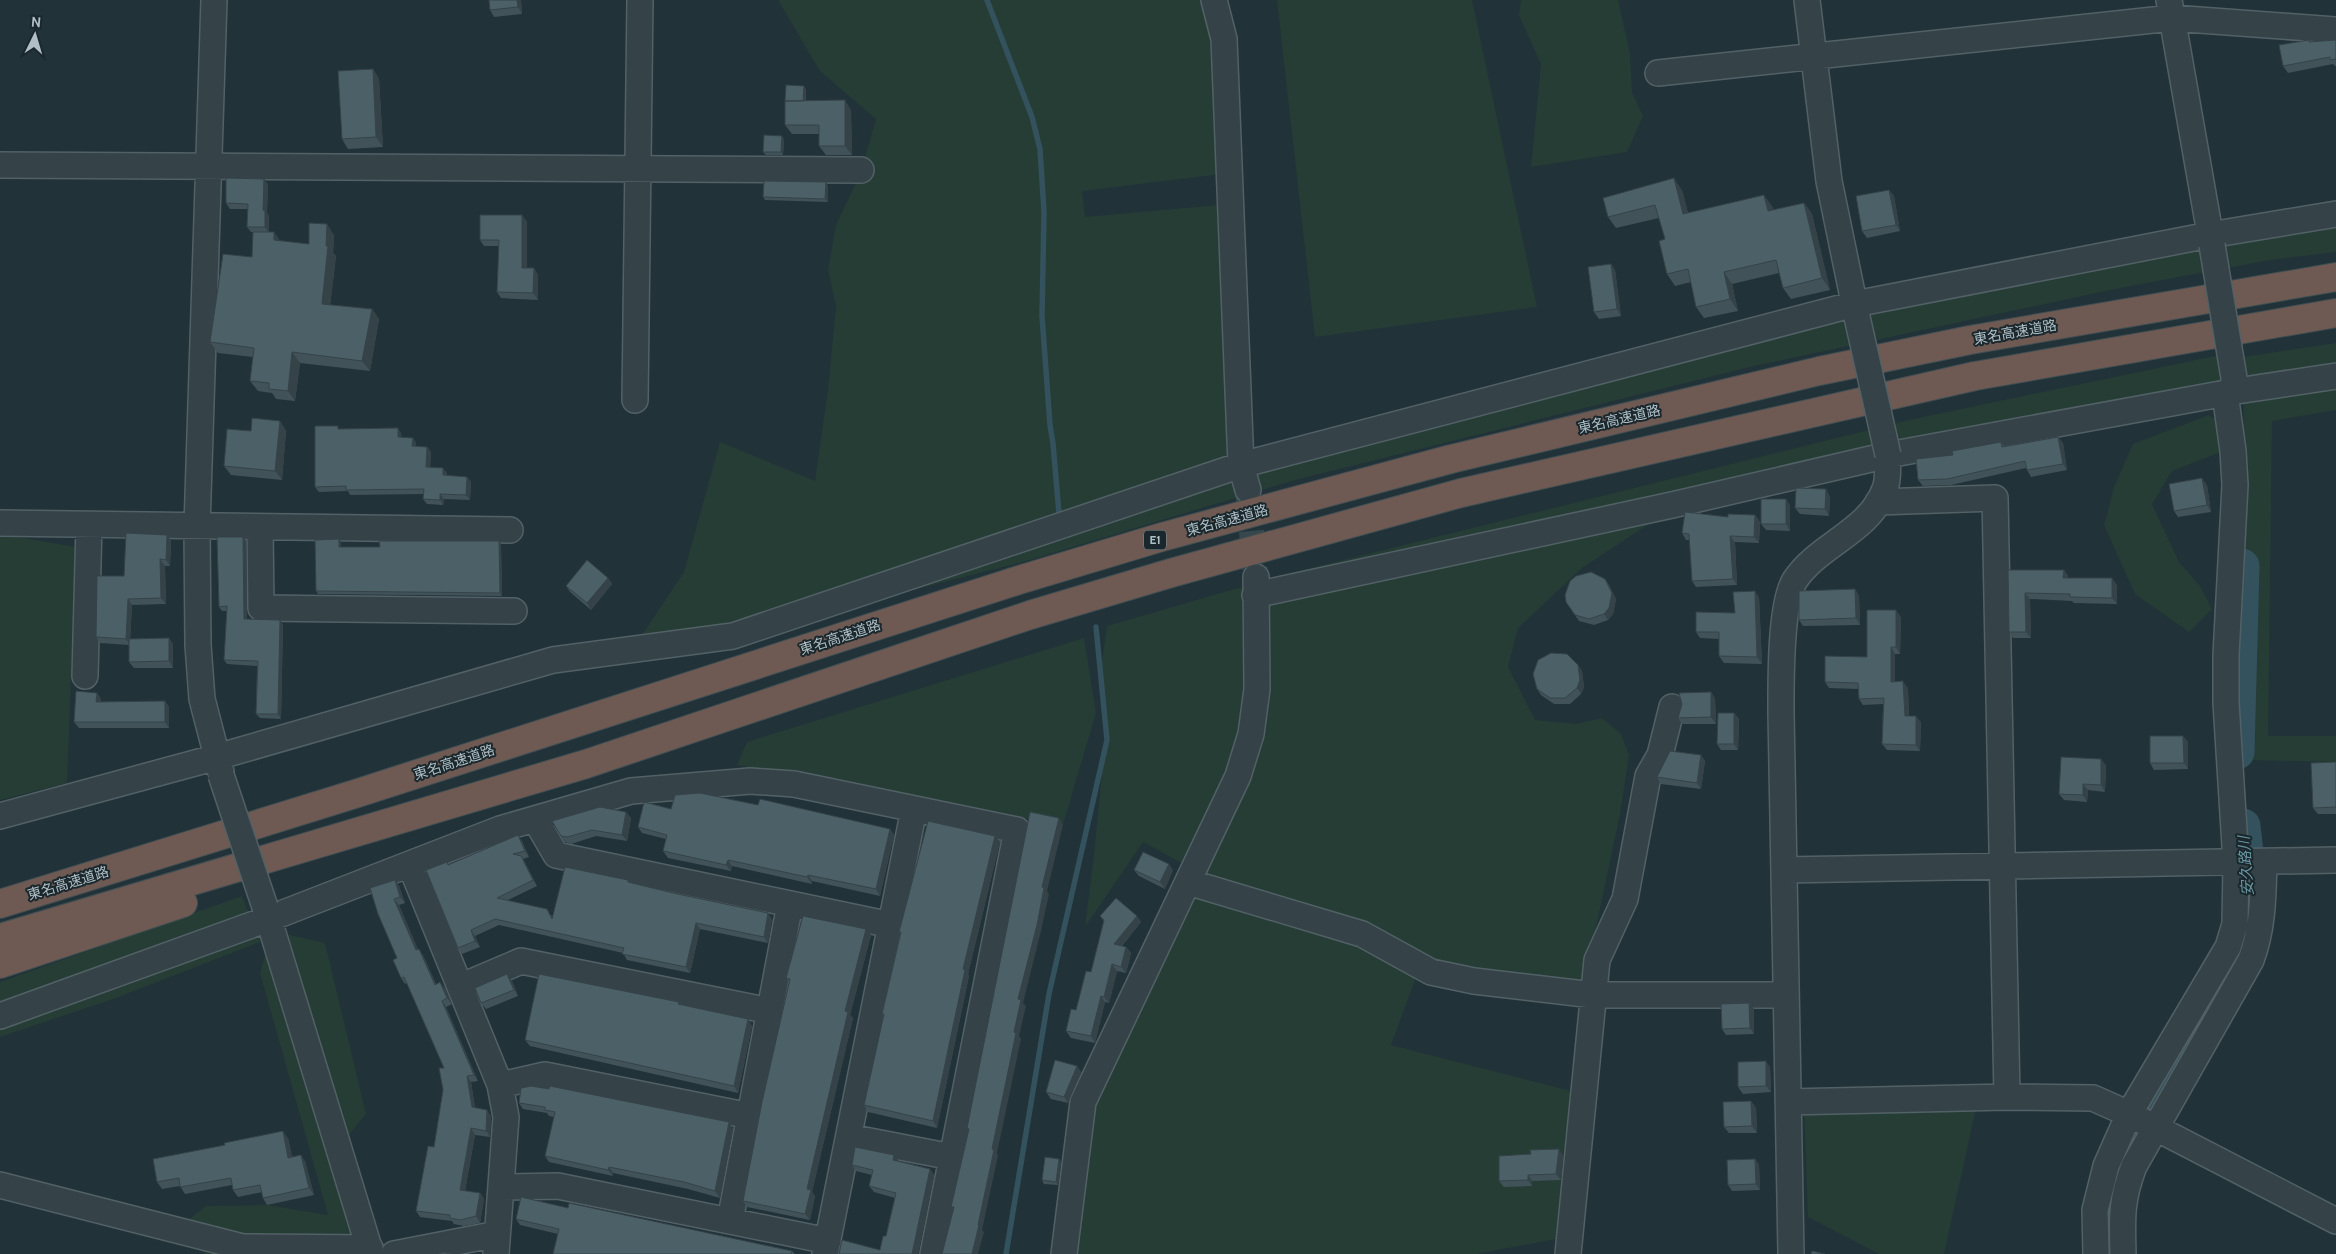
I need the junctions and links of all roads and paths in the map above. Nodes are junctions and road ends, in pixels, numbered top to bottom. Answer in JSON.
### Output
{"nodes":[{"id":1,"x":214,"y":0,"type":"edge"},
{"id":2,"x":640,"y":0,"type":"edge"},
{"id":3,"x":1214,"y":0,"type":"edge"},
{"id":4,"x":1807,"y":0,"type":"edge"},
{"id":5,"x":2170,"y":9,"type":"edge"},
{"id":6,"x":2336,"y":30,"type":"edge"},
{"id":7,"x":1813,"y":56,"type":"junction"},
{"id":8,"x":1658,"y":73,"type":"dead end"},
{"id":9,"x":0,"y":165,"type":"edge"},
{"id":10,"x":208,"y":168,"type":"junction"},
{"id":11,"x":638,"y":169,"type":"junction"},
{"id":12,"x":861,"y":170,"type":"dead end"},
{"id":13,"x":2336,"y":214,"type":"edge"},
{"id":14,"x":2211,"y":240,"type":"junction"},
{"id":15,"x":2336,"y":277,"type":"edge"},
{"id":16,"x":1856,"y":310,"type":"junction"},
{"id":17,"x":2336,"y":313,"type":"edge"},
{"id":18,"x":2336,"y":376,"type":"edge"},
{"id":19,"x":2232,"y":388,"type":"junction"},
{"id":20,"x":635,"y":400,"type":"dead end"},
{"id":21,"x":1888,"y":455,"type":"junction"},
{"id":22,"x":1241,"y":465,"type":"junction"},
{"id":23,"x":1248,"y":490,"type":"tunnel mouth"},
{"id":24,"x":1878,"y":502,"type":"junction"},
{"id":25,"x":0,"y":524,"type":"edge"},
{"id":26,"x":89,"y":525,"type":"junction"},
{"id":27,"x":197,"y":527,"type":"junction"},
{"id":28,"x":260,"y":527,"type":"junction"},
{"id":29,"x":510,"y":530,"type":"dead end"},
{"id":30,"x":514,"y":610,"type":"dead end"},
{"id":31,"x":84,"y":676,"type":"dead end"},
{"id":32,"x":1672,"y":707,"type":"dead end"},
{"id":33,"x":586,"y":764,"type":"junction"},
{"id":34,"x":219,"y":766,"type":"junction"},
{"id":35,"x":914,"y":810,"type":"junction"},
{"id":36,"x":0,"y":816,"type":"edge"},
{"id":37,"x":535,"y":819,"type":"junction"},
{"id":38,"x":2336,"y":860,"type":"edge"},
{"id":39,"x":2236,"y":862,"type":"junction"},
{"id":40,"x":2264,"y":862,"type":"junction"},
{"id":41,"x":410,"y":864,"type":"junction"},
{"id":42,"x":2002,"y":865,"type":"junction"},
{"id":43,"x":1784,"y":870,"type":"junction"},
{"id":44,"x":1188,"y":882,"type":"junction"},
{"id":45,"x":0,"y":904,"type":"edge"},
{"id":46,"x":790,"y":904,"type":"junction"},
{"id":47,"x":267,"y":913,"type":"junction"},
{"id":48,"x":891,"y":925,"type":"junction"},
{"id":49,"x":0,"y":938,"type":"edge"},
{"id":50,"x":0,"y":964,"type":"edge"},
{"id":51,"x":460,"y":987,"type":"junction"},
{"id":52,"x":1786,"y":994,"type":"junction"},
{"id":53,"x":1593,"y":996,"type":"junction"},
{"id":54,"x":770,"y":1011,"type":"junction"},
{"id":55,"x":0,"y":1016,"type":"edge"},
{"id":56,"x":500,"y":1086,"type":"junction"},
{"id":57,"x":2007,"y":1097,"type":"junction"},
{"id":58,"x":1788,"y":1102,"type":"junction"},
{"id":59,"x":2130,"y":1114,"type":"junction"},
{"id":60,"x":750,"y":1116,"type":"junction"},
{"id":61,"x":2156,"y":1128,"type":"junction"},
{"id":62,"x":849,"y":1137,"type":"junction"},
{"id":63,"x":952,"y":1157,"type":"junction"},
{"id":64,"x":0,"y":1185,"type":"edge"},
{"id":65,"x":501,"y":1187,"type":"junction"},
{"id":66,"x":730,"y":1221,"type":"junction"},
{"id":67,"x":2336,"y":1221,"type":"edge"},
{"id":68,"x":497,"y":1244,"type":"edge"},
{"id":69,"x":826,"y":1248,"type":"edge"},
{"id":70,"x":370,"y":1251,"type":"edge"},
{"id":71,"x":394,"y":1254,"type":"edge"},
{"id":72,"x":933,"y":1254,"type":"edge"},
{"id":73,"x":1064,"y":1254,"type":"edge"},
{"id":74,"x":1568,"y":1254,"type":"edge"},
{"id":75,"x":1791,"y":1254,"type":"edge"},
{"id":76,"x":2096,"y":1254,"type":"edge"},
{"id":77,"x":2122,"y":1254,"type":"edge"}],
"edges":[{"from":1,"to":10,"type":"street"},
{"from":2,"to":11,"type":"street"},
{"from":3,"to":22,"type":"street"},
{"from":4,"to":7,"type":"street"},
{"from":5,"to":6,"type":"street"},
{"from":5,"to":7,"type":"street"},
{"from":5,"to":14,"type":"street"},
{"from":7,"to":8,"type":"street"},
{"from":7,"to":16,"type":"street"},
{"from":9,"to":10,"type":"street"},
{"from":10,"to":11,"type":"street"},
{"from":10,"to":27,"type":"street"},
{"from":11,"to":12,"type":"street"},
{"from":11,"to":20,"type":"street"},
{"from":13,"to":14,"type":"street"},
{"from":14,"to":16,"type":"street"},
{"from":14,"to":19,"type":"street","bridge":true},
{"from":15,"to":45,"type":"highway","name":"東名高速道路","number":"E1"},
{"from":16,"to":21,"type":"street","bridge":true},
{"from":16,"to":22,"type":"street"},
{"from":17,"to":33,"type":"highway"},
{"from":18,"to":19,"type":"street"},
{"from":19,"to":21,"type":"street"},
{"from":19,"to":39,"type":"street"},
{"from":21,"to":24,"type":"street"},
{"from":21,"to":44,"type":"street"},
{"from":22,"to":23,"type":"street"},
{"from":22,"to":34,"type":"street"},
{"from":24,"to":42,"type":"street"},
{"from":24,"to":43,"type":"street"},
{"from":25,"to":26,"type":"street"},
{"from":26,"to":27,"type":"street"},
{"from":26,"to":31,"type":"street"},
{"from":27,"to":28,"type":"street"},
{"from":27,"to":34,"type":"street"},
{"from":28,"to":29,"type":"street"},
{"from":28,"to":30,"type":"street"},
{"from":32,"to":53,"type":"street"},
{"from":33,"to":49,"type":"highway"},
{"from":33,"to":50,"type":"highway"},
{"from":34,"to":36,"type":"street"},
{"from":34,"to":47,"type":"street","bridge":true},
{"from":35,"to":37,"type":"street"},
{"from":35,"to":48,"type":"street"},
{"from":35,"to":63,"type":"street"},
{"from":37,"to":41,"type":"street"},
{"from":37,"to":46,"type":"street"},
{"from":38,"to":40,"type":"street"},
{"from":39,"to":40,"type":"street"},
{"from":39,"to":42,"type":"street"},
{"from":39,"to":59,"type":"street"},
{"from":40,"to":61,"type":"street"},
{"from":41,"to":47,"type":"street"},
{"from":41,"to":51,"type":"street"},
{"from":42,"to":43,"type":"street"},
{"from":42,"to":57,"type":"street"},
{"from":43,"to":52,"type":"street"},
{"from":44,"to":53,"type":"street"},
{"from":44,"to":73,"type":"street"},
{"from":46,"to":48,"type":"street"},
{"from":46,"to":54,"type":"street"},
{"from":47,"to":55,"type":"street"},
{"from":47,"to":70,"type":"street"},
{"from":48,"to":62,"type":"street"},
{"from":51,"to":54,"type":"street"},
{"from":51,"to":56,"type":"street"},
{"from":52,"to":53,"type":"street"},
{"from":52,"to":58,"type":"street"},
{"from":53,"to":74,"type":"street"},
{"from":54,"to":60,"type":"street"},
{"from":56,"to":60,"type":"street"},
{"from":56,"to":65,"type":"street"},
{"from":57,"to":58,"type":"street"},
{"from":57,"to":59,"type":"street"},
{"from":58,"to":75,"type":"street"},
{"from":59,"to":61,"type":"street"},
{"from":59,"to":76,"type":"street"},
{"from":60,"to":66,"type":"street"},
{"from":61,"to":67,"type":"street"},
{"from":61,"to":77,"type":"street"},
{"from":62,"to":63,"type":"street"},
{"from":62,"to":69,"type":"street"},
{"from":63,"to":72,"type":"street"},
{"from":64,"to":70,"type":"street"},
{"from":65,"to":66,"type":"street"},
{"from":65,"to":68,"type":"street"},
{"from":66,"to":69,"type":"street"},
{"from":68,"to":71,"type":"street"}]}
